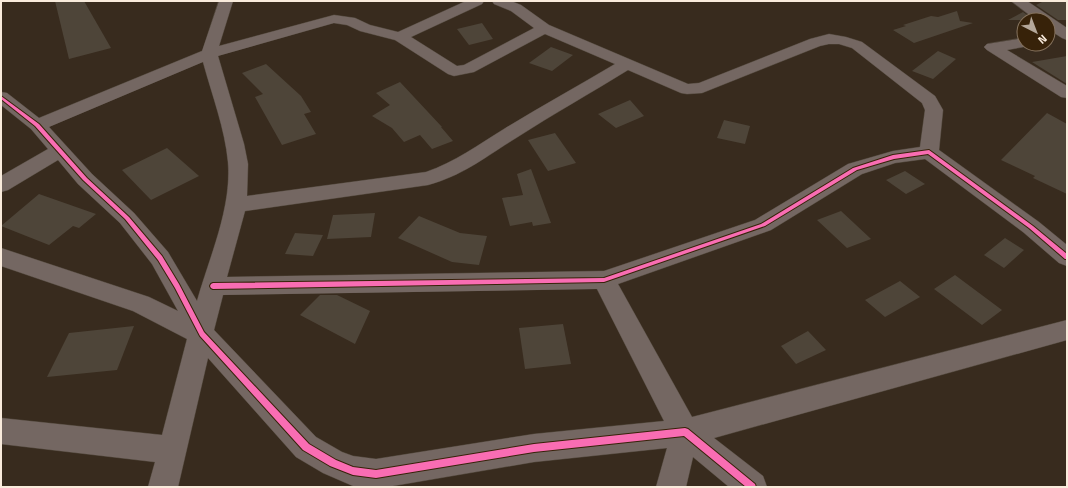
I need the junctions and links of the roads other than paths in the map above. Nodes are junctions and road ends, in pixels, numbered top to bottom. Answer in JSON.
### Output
{"nodes":[{"id":1,"x":242,"y":1,"type":"edge"},
{"id":2,"x":477,"y":1,"type":"edge"},
{"id":3,"x":499,"y":1,"type":"edge"},
{"id":4,"x":1018,"y":1,"type":"edge"},
{"id":5,"x":224,"y":7,"type":"edge"},
{"id":6,"x":1034,"y":12,"type":"edge"},
{"id":7,"x":544,"y":28,"type":"junction"},
{"id":8,"x":1056,"y":28,"type":"edge"},
{"id":9,"x":1067,"y":36,"type":"edge"},
{"id":10,"x":400,"y":37,"type":"junction"},
{"id":11,"x":1056,"y":38,"type":"edge"},
{"id":12,"x":1016,"y":43,"type":"edge"},
{"id":13,"x":209,"y":54,"type":"junction"},
{"id":14,"x":627,"y":64,"type":"junction"},
{"id":15,"x":1067,"y":93,"type":"edge"},
{"id":16,"x":1,"y":97,"type":"edge"},
{"id":17,"x":37,"y":125,"type":"junction"},
{"id":18,"x":60,"y":151,"type":"junction"},
{"id":19,"x":929,"y":152,"type":"junction"},
{"id":20,"x":1,"y":185,"type":"edge"},
{"id":21,"x":236,"y":205,"type":"junction"},
{"id":22,"x":1,"y":257,"type":"edge"},
{"id":23,"x":1067,"y":257,"type":"edge"},
{"id":24,"x":604,"y":280,"type":"junction"},
{"id":25,"x":213,"y":286,"type":"junction"},
{"id":26,"x":1067,"y":330,"type":"edge"},
{"id":27,"x":202,"y":334,"type":"junction"},
{"id":28,"x":1,"y":431,"type":"edge"},
{"id":29,"x":685,"y":432,"type":"junction"},
{"id":30,"x":173,"y":450,"type":"junction"},
{"id":31,"x":163,"y":487,"type":"edge"},
{"id":32,"x":671,"y":487,"type":"edge"},
{"id":33,"x":752,"y":487,"type":"edge"}],
"edges":[{"from":1,"to":5,"type":"street"},
{"from":2,"to":10,"type":"street"},
{"from":3,"to":7,"type":"street"},
{"from":4,"to":6,"type":"street"},
{"from":5,"to":13,"type":"street"},
{"from":7,"to":10,"type":"street"},
{"from":7,"to":14,"type":"street"},
{"from":8,"to":9,"type":"street"},
{"from":9,"to":11,"type":"street"},
{"from":10,"to":13,"type":"street"},
{"from":12,"to":15,"type":"street"},
{"from":13,"to":17,"type":"street"},
{"from":13,"to":21,"type":"street"},
{"from":14,"to":19,"type":"street"},
{"from":14,"to":21,"type":"street"},
{"from":16,"to":17,"type":"street"},
{"from":17,"to":18,"type":"street"},
{"from":18,"to":20,"type":"street"},
{"from":18,"to":27,"type":"street"},
{"from":19,"to":23,"type":"street"},
{"from":19,"to":24,"type":"street"},
{"from":21,"to":25,"type":"street"},
{"from":22,"to":27,"type":"street"},
{"from":24,"to":25,"type":"street"},
{"from":24,"to":29,"type":"street"},
{"from":25,"to":27,"type":"street"},
{"from":26,"to":29,"type":"street"},
{"from":27,"to":29,"type":"street"},
{"from":27,"to":30,"type":"street"},
{"from":28,"to":30,"type":"street"},
{"from":29,"to":32,"type":"street"},
{"from":29,"to":33,"type":"street"},
{"from":30,"to":31,"type":"street"}]}
